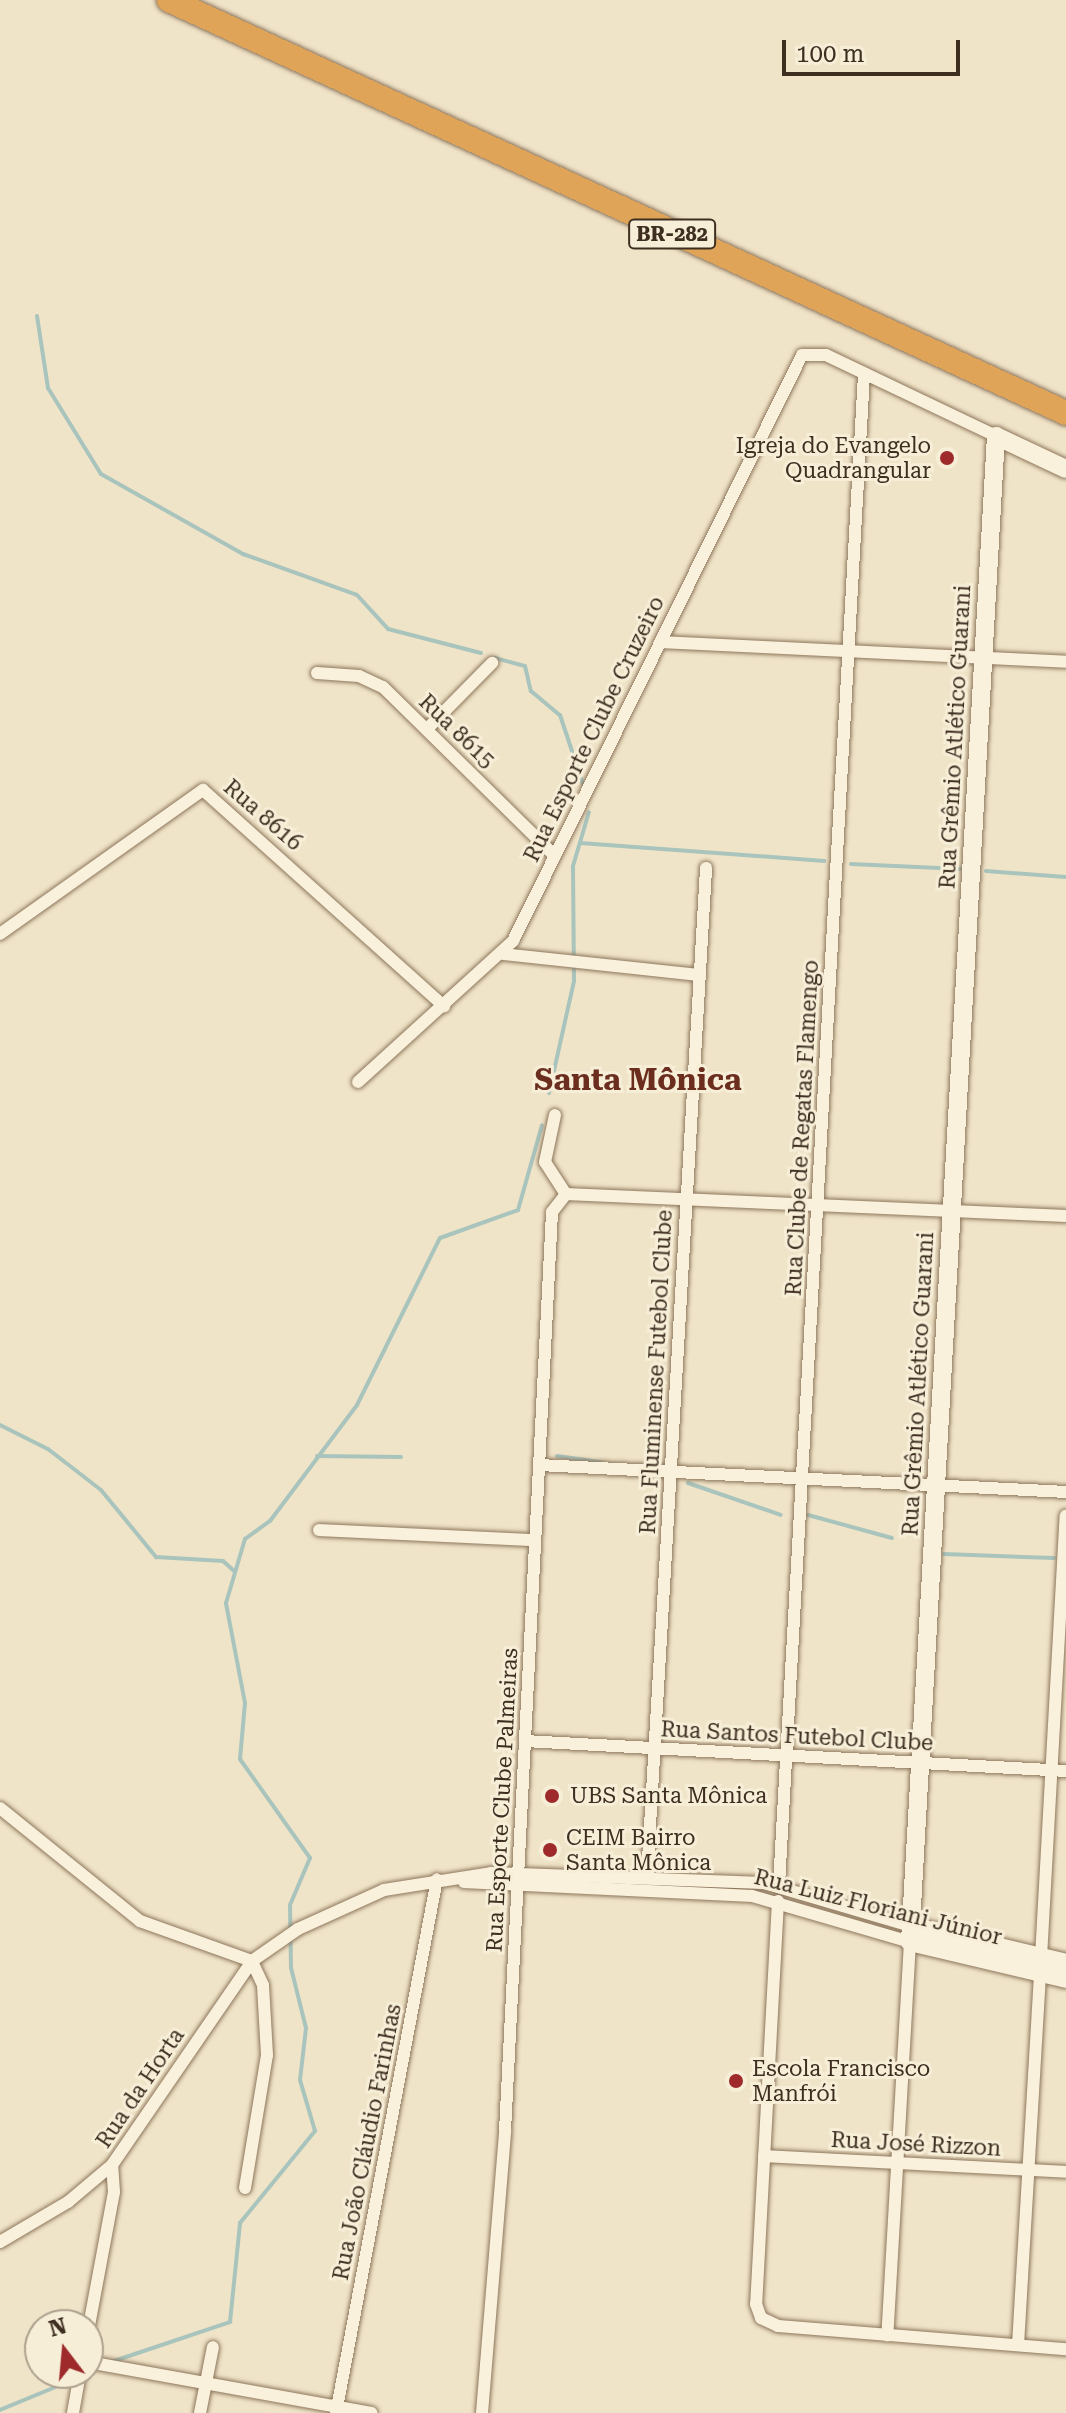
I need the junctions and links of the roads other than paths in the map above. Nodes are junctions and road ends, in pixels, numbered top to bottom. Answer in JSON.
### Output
{"nodes":[{"id":1,"x":169,"y":0,"type":"edge"},
{"id":2,"x":864,"y":373,"type":"junction"},
{"id":3,"x":1066,"y":413,"type":"edge"},
{"id":4,"x":996,"y":436,"type":"junction"},
{"id":5,"x":1066,"y":469,"type":"edge"},
{"id":6,"x":661,"y":642,"type":"junction"},
{"id":7,"x":848,"y":651,"type":"junction"},
{"id":8,"x":984,"y":658,"type":"junction"},
{"id":9,"x":1066,"y":662,"type":"edge"},
{"id":10,"x":492,"y":663,"type":"dead end"},
{"id":11,"x":317,"y":673,"type":"dead end"},
{"id":12,"x":427,"y":729,"type":"junction"},
{"id":13,"x":552,"y":853,"type":"junction"},
{"id":14,"x":706,"y":868,"type":"dead end"},
{"id":15,"x":0,"y":934,"type":"edge"},
{"id":16,"x":503,"y":954,"type":"junction"},
{"id":17,"x":700,"y":975,"type":"junction"},
{"id":18,"x":444,"y":1006,"type":"junction"},
{"id":19,"x":358,"y":1082,"type":"dead end"},
{"id":20,"x":555,"y":1115,"type":"dead end"},
{"id":21,"x":566,"y":1194,"type":"junction"},
{"id":22,"x":687,"y":1199,"type":"junction"},
{"id":23,"x":817,"y":1205,"type":"junction"},
{"id":24,"x":952,"y":1211,"type":"junction"},
{"id":25,"x":1066,"y":1216,"type":"edge"},
{"id":26,"x":539,"y":1465,"type":"junction"},
{"id":27,"x":670,"y":1472,"type":"junction"},
{"id":28,"x":802,"y":1479,"type":"junction"},
{"id":29,"x":936,"y":1486,"type":"junction"},
{"id":30,"x":1066,"y":1492,"type":"edge"},
{"id":31,"x":1066,"y":1516,"type":"edge"},
{"id":32,"x":319,"y":1530,"type":"dead end"},
{"id":33,"x":535,"y":1540,"type":"junction"},
{"id":34,"x":525,"y":1741,"type":"junction"},
{"id":35,"x":654,"y":1748,"type":"junction"},
{"id":36,"x":786,"y":1755,"type":"junction"},
{"id":37,"x":920,"y":1763,"type":"junction"},
{"id":38,"x":1051,"y":1770,"type":"junction"},
{"id":39,"x":1066,"y":1771,"type":"edge"},
{"id":40,"x":0,"y":1808,"type":"edge"},
{"id":41,"x":518,"y":1873,"type":"junction"},
{"id":42,"x":647,"y":1877,"type":"junction"},
{"id":43,"x":437,"y":1879,"type":"junction"},
{"id":44,"x":779,"y":1885,"type":"junction"},
{"id":45,"x":518,"y":1887,"type":"junction"},
{"id":46,"x":778,"y":1901,"type":"junction"},
{"id":47,"x":910,"y":1934,"type":"junction"},
{"id":48,"x":252,"y":1961,"type":"junction"},
{"id":49,"x":1066,"y":1963,"type":"edge"},
{"id":50,"x":1040,"y":1965,"type":"junction"},
{"id":51,"x":1066,"y":1979,"type":"edge"},
{"id":52,"x":764,"y":2156,"type":"junction"},
{"id":53,"x":897,"y":2163,"type":"junction"},
{"id":54,"x":112,"y":2165,"type":"junction"},
{"id":55,"x":1028,"y":2170,"type":"junction"},
{"id":56,"x":1066,"y":2172,"type":"edge"},
{"id":57,"x":245,"y":2188,"type":"dead end"},
{"id":58,"x":0,"y":2242,"type":"edge"},
{"id":59,"x":92,"y":2309,"type":"edge"},
{"id":60,"x":887,"y":2335,"type":"junction"},
{"id":61,"x":1018,"y":2345,"type":"junction"},
{"id":62,"x":213,"y":2347,"type":"dead end"},
{"id":63,"x":1066,"y":2349,"type":"edge"},
{"id":64,"x":104,"y":2366,"type":"edge"},
{"id":65,"x":206,"y":2384,"type":"junction"},
{"id":66,"x":77,"y":2389,"type":"edge"},
{"id":67,"x":336,"y":2410,"type":"edge"},
{"id":68,"x":73,"y":2413,"type":"edge"},
{"id":69,"x":200,"y":2413,"type":"edge"},
{"id":70,"x":371,"y":2413,"type":"edge"},
{"id":71,"x":482,"y":2413,"type":"edge"}],
"edges":[{"from":1,"to":3,"type":"highway","number":"BR-282"},
{"from":2,"to":4,"type":"street"},
{"from":2,"to":6,"type":"street","name":"Rua Esporte Clube Cruzeiro"},
{"from":2,"to":7,"type":"street","name":"Rua Clube de Regatas Flamengo"},
{"from":4,"to":5,"type":"street"},
{"from":4,"to":8,"type":"street","name":"Rua Grêmio Atlético Guarani"},
{"from":6,"to":7,"type":"street"},
{"from":6,"to":13,"type":"street","name":"Rua Esporte Clube Cruzeiro"},
{"from":7,"to":8,"type":"street"},
{"from":7,"to":23,"type":"street","name":"Rua Clube de Regatas Flamengo"},
{"from":8,"to":9,"type":"street"},
{"from":8,"to":24,"type":"street","name":"Rua Grêmio Atlético Guarani"},
{"from":10,"to":12,"type":"street"},
{"from":11,"to":12,"type":"street","name":"Rua 8615"},
{"from":12,"to":13,"type":"street","name":"Rua 8615"},
{"from":13,"to":16,"type":"street","name":"Rua Esporte Clube Cruzeiro"},
{"from":14,"to":17,"type":"street","name":"Rua Fluminense Futebol Clube"},
{"from":15,"to":18,"type":"street","name":"Rua 8616"},
{"from":16,"to":17,"type":"street"},
{"from":16,"to":18,"type":"street","name":"Rua Esporte Clube Cruzeiro"},
{"from":17,"to":22,"type":"street","name":"Rua Fluminense Futebol Clube"},
{"from":18,"to":19,"type":"street","name":"Rua Esporte Clube Cruzeiro"},
{"from":20,"to":21,"type":"street"},
{"from":21,"to":22,"type":"street"},
{"from":21,"to":26,"type":"street","name":"Rua Esporte Clube Palmeiras"},
{"from":22,"to":23,"type":"street"},
{"from":22,"to":27,"type":"street","name":"Rua Fluminense Futebol Clube"},
{"from":23,"to":24,"type":"street"},
{"from":23,"to":28,"type":"street","name":"Rua Clube de Regatas Flamengo"},
{"from":24,"to":25,"type":"street"},
{"from":24,"to":29,"type":"street","name":"Rua Grêmio Atlético Guarani"},
{"from":26,"to":27,"type":"street"},
{"from":26,"to":33,"type":"street","name":"Rua Esporte Clube Palmeiras"},
{"from":27,"to":28,"type":"street"},
{"from":27,"to":35,"type":"street","name":"Rua Fluminense Futebol Clube"},
{"from":28,"to":29,"type":"street"},
{"from":28,"to":36,"type":"street","name":"Rua Clube de Regatas Flamengo"},
{"from":29,"to":30,"type":"street"},
{"from":29,"to":37,"type":"street","name":"Rua Grêmio Atlético Guarani"},
{"from":31,"to":38,"type":"street"},
{"from":32,"to":33,"type":"street"},
{"from":33,"to":34,"type":"street","name":"Rua Esporte Clube Palmeiras"},
{"from":34,"to":35,"type":"street","name":"Rua Santos Futebol Clube"},
{"from":34,"to":41,"type":"street","name":"Rua Esporte Clube Palmeiras"},
{"from":35,"to":36,"type":"street","name":"Rua Santos Futebol Clube"},
{"from":35,"to":42,"type":"street","name":"Rua Fluminense Futebol Clube"},
{"from":36,"to":37,"type":"street","name":"Rua Santos Futebol Clube"},
{"from":36,"to":44,"type":"street","name":"Rua Clube de Regatas Flamengo"},
{"from":37,"to":38,"type":"street","name":"Rua Santos Futebol Clube"},
{"from":37,"to":47,"type":"street","name":"Rua Grêmio Atlético Guarani"},
{"from":38,"to":39,"type":"street","name":"Rua Santos Futebol Clube"},
{"from":38,"to":50,"type":"street"},
{"from":40,"to":48,"type":"street"},
{"from":41,"to":42,"type":"street","name":"Rua Luiz Floriani Júnior"},
{"from":41,"to":43,"type":"street","name":"Rua Luiz Floriani Júnior"},
{"from":41,"to":45,"type":"street","name":"Rua Esporte Clube Palmeiras"},
{"from":42,"to":44,"type":"street","name":"Rua Luiz Floriani Júnior"},
{"from":43,"to":45,"type":"street","name":"Rua Luiz Floriani Júnior"},
{"from":43,"to":48,"type":"street","name":"Rua Luiz Floriani Júnior"},
{"from":43,"to":67,"type":"street","name":"Rua João Cláudio Farinhas"},
{"from":44,"to":47,"type":"street","name":"Rua Luiz Floriani Júnior"},
{"from":45,"to":46,"type":"street","name":"Rua Luiz Floriani Júnior"},
{"from":45,"to":71,"type":"street","name":"Rua Esporte Clube Palmeiras"},
{"from":46,"to":47,"type":"street","name":"Rua Luiz Floriani Júnior"},
{"from":46,"to":52,"type":"street"},
{"from":47,"to":50,"type":"street","name":"Rua Luiz Floriani Júnior"},
{"from":47,"to":53,"type":"street","name":"Rua Grêmio Atlético Guarani"},
{"from":48,"to":54,"type":"street","name":"Rua da Horta"},
{"from":48,"to":57,"type":"street"},
{"from":49,"to":50,"type":"street","name":"Rua Luiz Floriani Júnior"},
{"from":50,"to":51,"type":"street","name":"Rua Luiz Floriani Júnior"},
{"from":50,"to":55,"type":"street"},
{"from":52,"to":53,"type":"street","name":"Rua José Rizzon"},
{"from":52,"to":60,"type":"street"},
{"from":53,"to":55,"type":"street","name":"Rua José Rizzon"},
{"from":53,"to":60,"type":"street","name":"Rua Grêmio Atlético Guarani"},
{"from":54,"to":58,"type":"street","name":"Rua da Horta"},
{"from":54,"to":59,"type":"street"},
{"from":55,"to":56,"type":"street","name":"Rua José Rizzon"},
{"from":55,"to":61,"type":"street"},
{"from":60,"to":61,"type":"street"},
{"from":61,"to":63,"type":"street"},
{"from":62,"to":65,"type":"street"},
{"from":64,"to":65,"type":"street"},
{"from":65,"to":67,"type":"street"},
{"from":65,"to":69,"type":"street"},
{"from":66,"to":68,"type":"street"},
{"from":67,"to":70,"type":"street"}]}
